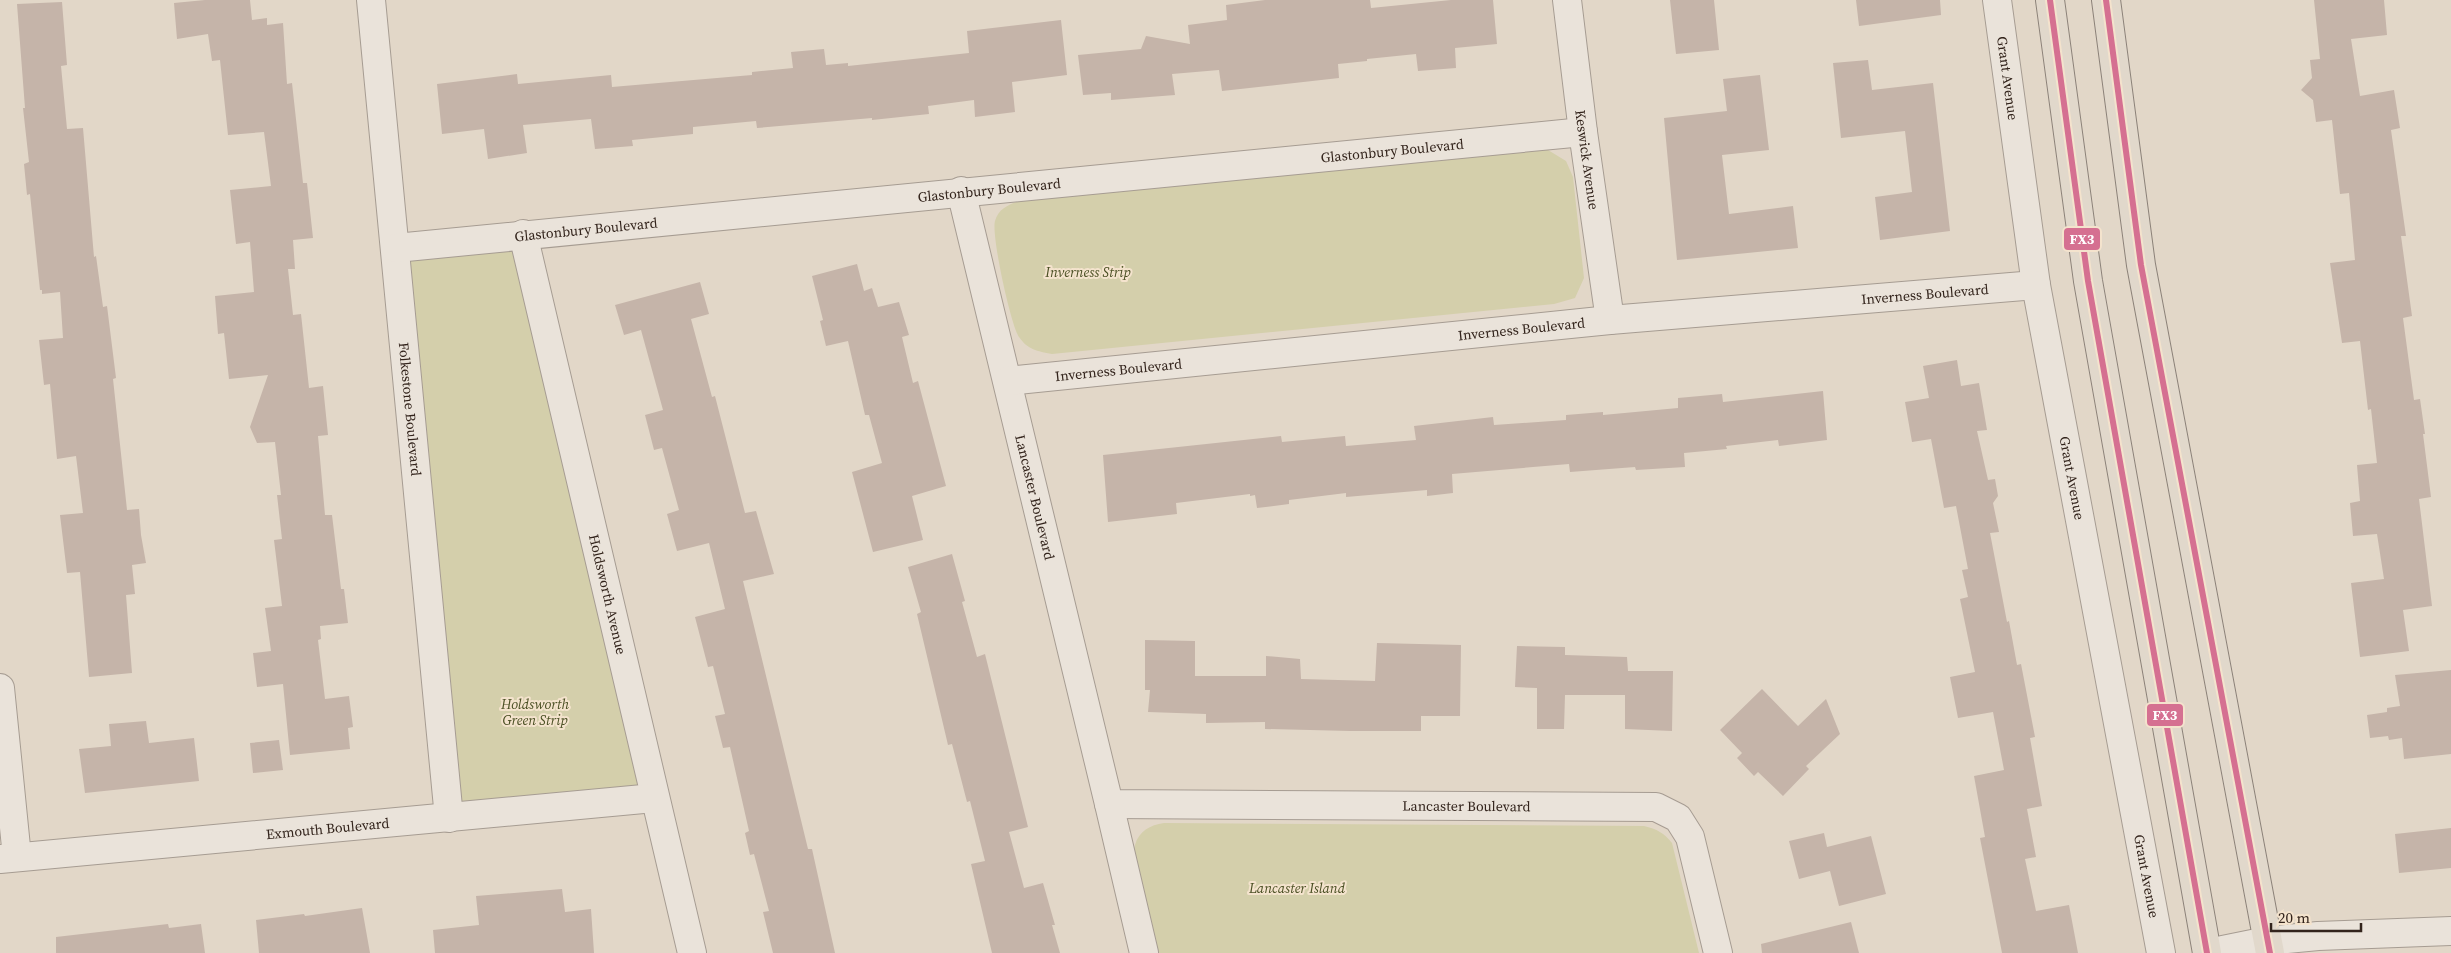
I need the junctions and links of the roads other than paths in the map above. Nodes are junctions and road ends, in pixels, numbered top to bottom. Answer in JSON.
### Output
{"nodes":[{"id":1,"x":371,"y":0,"type":"edge"},
{"id":2,"x":1567,"y":0,"type":"edge"},
{"id":3,"x":1997,"y":0,"type":"edge"},
{"id":4,"x":2050,"y":0,"type":"edge"},
{"id":5,"x":2106,"y":0,"type":"edge"},
{"id":6,"x":1583,"y":132,"type":"junction"},
{"id":7,"x":961,"y":191,"type":"junction"},
{"id":8,"x":523,"y":234,"type":"junction"},
{"id":9,"x":396,"y":248,"type":"junction"},
{"id":10,"x":2036,"y":285,"type":"junction"},
{"id":11,"x":1610,"y":320,"type":"junction"},
{"id":12,"x":1008,"y":381,"type":"junction"},
{"id":13,"x":0,"y":688,"type":"edge"},
{"id":14,"x":654,"y":798,"type":"junction"},
{"id":15,"x":1109,"y":804,"type":"junction"},
{"id":16,"x":449,"y":818,"type":"junction"},
{"id":17,"x":9,"y":858,"type":"edge"},
{"id":18,"x":2451,"y":931,"type":"edge"},
{"id":19,"x":2268,"y":947,"type":"edge"},
{"id":20,"x":692,"y":953,"type":"edge"},
{"id":21,"x":1144,"y":953,"type":"edge"},
{"id":22,"x":1718,"y":953,"type":"edge"},
{"id":23,"x":2161,"y":953,"type":"edge"},
{"id":24,"x":2208,"y":953,"type":"edge"}],
"edges":[{"from":1,"to":9,"type":"street","name":"Folkestone Boulevard"},
{"from":2,"to":6,"type":"street","name":"Keswick Avenue"},
{"from":3,"to":10,"type":"street","name":"Grant Avenue"},
{"from":4,"to":24,"type":"main road"},
{"from":5,"to":19,"type":"main road"},
{"from":6,"to":7,"type":"street","name":"Glastonbury Boulevard"},
{"from":6,"to":11,"type":"street","name":"Keswick Avenue"},
{"from":7,"to":8,"type":"street","name":"Glastonbury Boulevard"},
{"from":7,"to":12,"type":"street","name":"Lancaster Boulevard"},
{"from":8,"to":9,"type":"street","name":"Glastonbury Boulevard"},
{"from":8,"to":14,"type":"street","name":"Holdsworth Avenue"},
{"from":9,"to":16,"type":"street","name":"Folkestone Boulevard"},
{"from":10,"to":11,"type":"street","name":"Inverness Boulevard"},
{"from":10,"to":23,"type":"street","name":"Grant Avenue"},
{"from":11,"to":12,"type":"street","name":"Inverness Boulevard"},
{"from":12,"to":15,"type":"street","name":"Lancaster Boulevard"},
{"from":13,"to":17,"type":"street"},
{"from":14,"to":16,"type":"street","name":"Exmouth Boulevard"},
{"from":14,"to":20,"type":"street","name":"Holdsworth Avenue"},
{"from":15,"to":21,"type":"street","name":"Lancaster Boulevard"},
{"from":15,"to":22,"type":"street","name":"Lancaster Boulevard"},
{"from":16,"to":17,"type":"street","name":"Exmouth Boulevard"},
{"from":18,"to":19,"type":"street"},
{"from":19,"to":24,"type":"street"}]}
